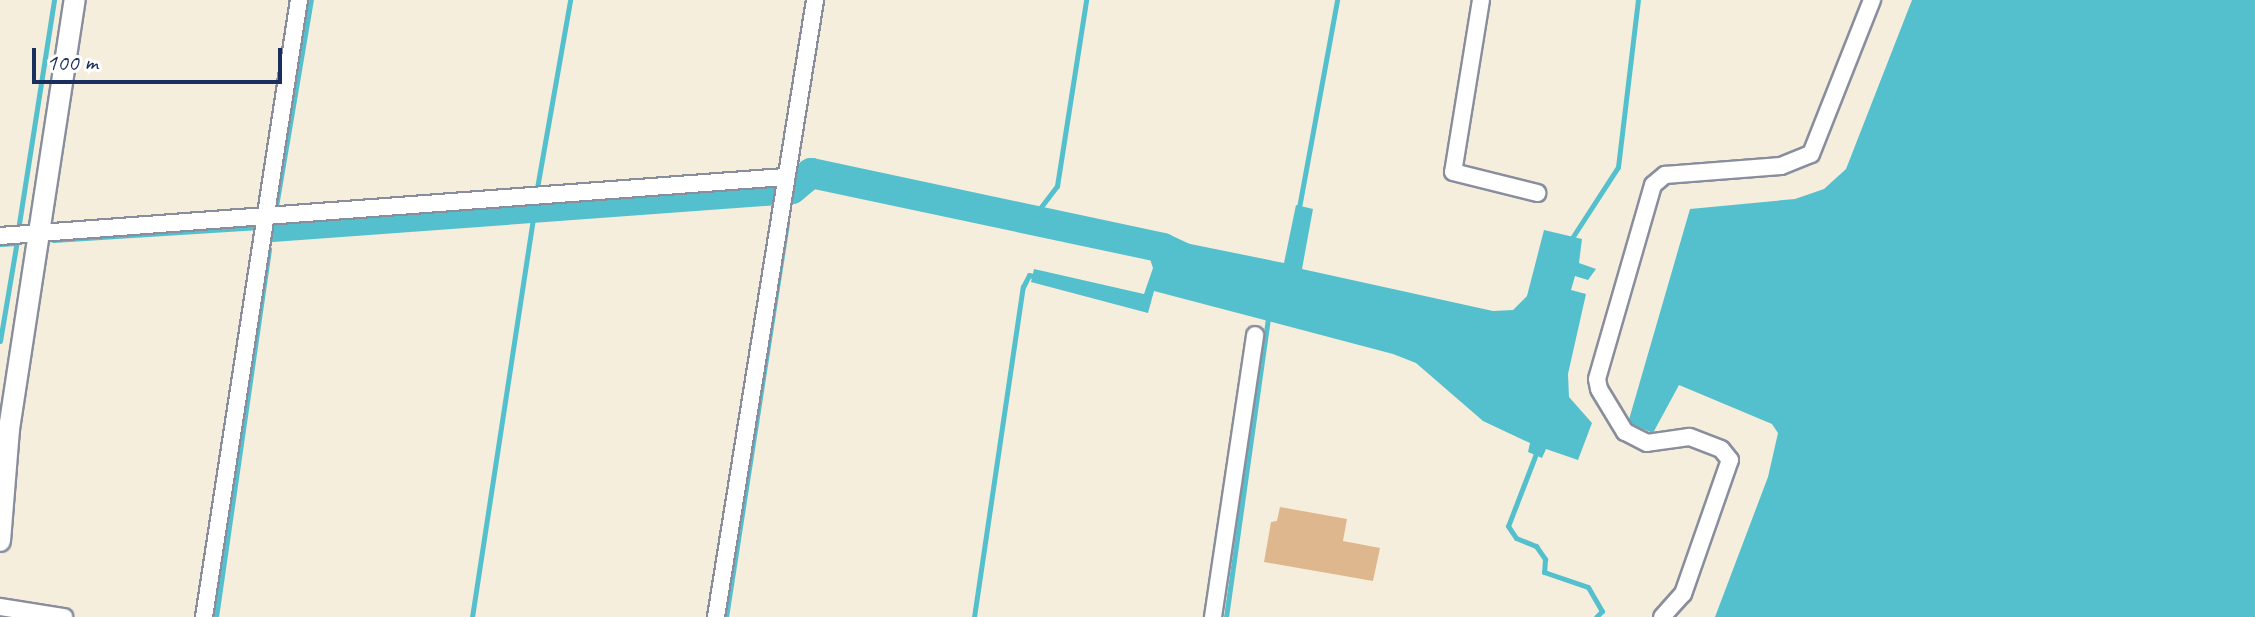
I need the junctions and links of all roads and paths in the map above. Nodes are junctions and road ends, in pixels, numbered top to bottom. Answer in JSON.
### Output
{"nodes":[{"id":1,"x":75,"y":0,"type":"edge"},
{"id":2,"x":299,"y":0,"type":"edge"},
{"id":3,"x":815,"y":0,"type":"edge"},
{"id":4,"x":1481,"y":0,"type":"edge"},
{"id":5,"x":1872,"y":0,"type":"edge"},
{"id":6,"x":784,"y":185,"type":"junction"},
{"id":7,"x":1537,"y":193,"type":"dead end"},
{"id":8,"x":268,"y":222,"type":"junction"},
{"id":9,"x":18,"y":234,"type":"edge"},
{"id":10,"x":1255,"y":335,"type":"dead end"},
{"id":11,"x":0,"y":541,"type":"edge"},
{"id":12,"x":0,"y":607,"type":"edge"},
{"id":13,"x":64,"y":617,"type":"edge"},
{"id":14,"x":204,"y":617,"type":"edge"},
{"id":15,"x":716,"y":617,"type":"edge"},
{"id":16,"x":1213,"y":617,"type":"edge"},
{"id":17,"x":1662,"y":617,"type":"edge"}],
"edges":[{"from":1,"to":9,"type":"street"},
{"from":2,"to":8,"type":"street"},
{"from":3,"to":6,"type":"street"},
{"from":4,"to":7,"type":"street"},
{"from":5,"to":17,"type":"street"},
{"from":6,"to":8,"type":"street"},
{"from":6,"to":15,"type":"street"},
{"from":8,"to":9,"type":"street"},
{"from":8,"to":14,"type":"street"},
{"from":9,"to":11,"type":"street"},
{"from":10,"to":16,"type":"street"},
{"from":12,"to":13,"type":"street"}]}
